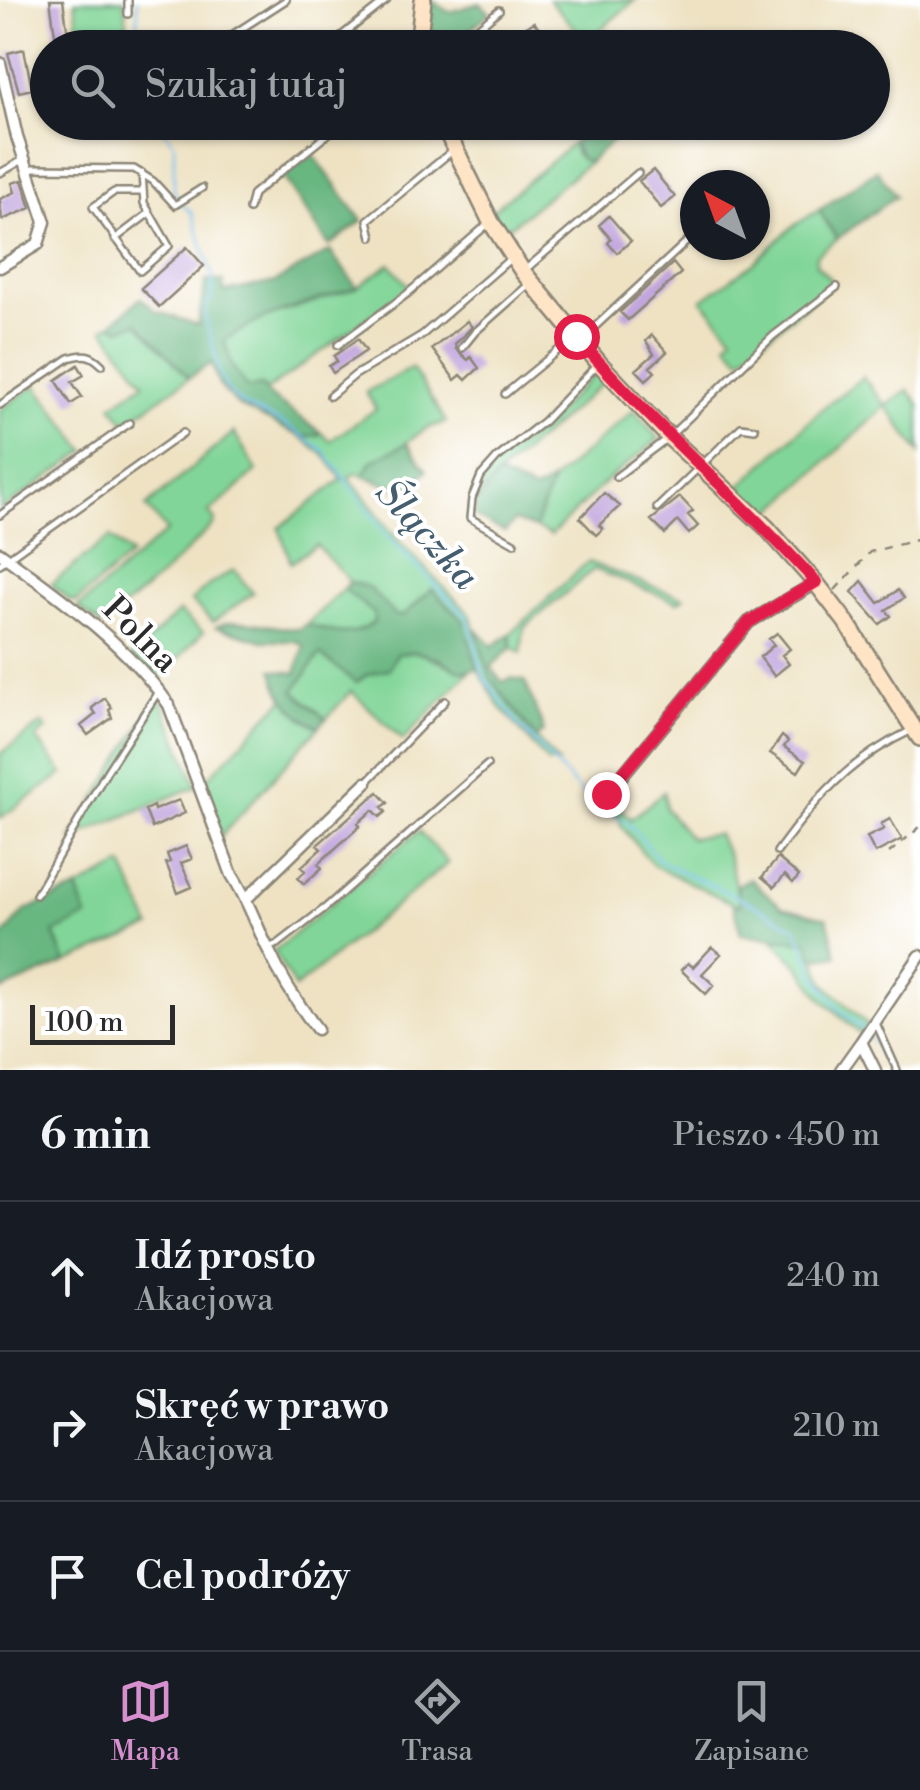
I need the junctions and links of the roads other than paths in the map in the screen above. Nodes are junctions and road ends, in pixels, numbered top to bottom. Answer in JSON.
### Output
{"nodes":[{"id":1,"x":128,"y":0,"type":"edge"},
{"id":2,"x":286,"y":0,"type":"edge"},
{"id":3,"x":386,"y":0,"type":"edge"},
{"id":4,"x":423,"y":0,"type":"edge"},
{"id":5,"x":500,"y":10,"type":"dead end"},
{"id":6,"x":128,"y":14,"type":"dead end"},
{"id":7,"x":240,"y":30,"type":"edge"},
{"id":8,"x":348,"y":30,"type":"edge"},
{"id":9,"x":420,"y":30,"type":"edge"},
{"id":10,"x":476,"y":30,"type":"edge"},
{"id":11,"x":0,"y":63,"type":"edge"},
{"id":12,"x":320,"y":140,"type":"edge"},
{"id":13,"x":452,"y":140,"type":"edge"},
{"id":14,"x":456,"y":148,"type":"junction"},
{"id":15,"x":26,"y":164,"type":"junction"},
{"id":16,"x":0,"y":173,"type":"edge"},
{"id":17,"x":142,"y":173,"type":"junction"},
{"id":18,"x":638,"y":173,"type":"dead end"},
{"id":19,"x":202,"y":188,"type":"dead end"},
{"id":20,"x":142,"y":192,"type":"junction"},
{"id":21,"x":249,"y":209,"type":"dead end"},
{"id":22,"x":148,"y":214,"type":"junction"},
{"id":23,"x":490,"y":222,"type":"junction"},
{"id":24,"x":372,"y":238,"type":"dead end"},
{"id":25,"x":114,"y":239,"type":"junction"},
{"id":26,"x":680,"y":247,"type":"edge"},
{"id":27,"x":513,"y":258,"type":"junction"},
{"id":28,"x":0,"y":267,"type":"edge"},
{"id":29,"x":528,"y":277,"type":"junction"},
{"id":30,"x":838,"y":287,"type":"dead end"},
{"id":31,"x":578,"y":338,"type":"junction"},
{"id":32,"x":338,"y":345,"type":"dead end"},
{"id":33,"x":462,"y":348,"type":"dead end"},
{"id":34,"x":600,"y":363,"type":"junction"},
{"id":35,"x":102,"y":366,"type":"dead end"},
{"id":36,"x":505,"y":394,"type":"dead end"},
{"id":37,"x":330,"y":396,"type":"dead end"},
{"id":38,"x":0,"y":405,"type":"edge"},
{"id":39,"x":130,"y":423,"type":"dead end"},
{"id":40,"x":755,"y":429,"type":"dead end"},
{"id":41,"x":182,"y":432,"type":"dead end"},
{"id":42,"x":669,"y":437,"type":"junction"},
{"id":43,"x":699,"y":466,"type":"junction"},
{"id":44,"x":616,"y":477,"type":"dead end"},
{"id":45,"x":657,"y":508,"type":"dead end"},
{"id":46,"x":0,"y":515,"type":"edge"},
{"id":47,"x":514,"y":543,"type":"dead end"},
{"id":48,"x":2,"y":558,"type":"edge"},
{"id":49,"x":816,"y":582,"type":"junction"},
{"id":50,"x":159,"y":690,"type":"junction"},
{"id":51,"x":445,"y":701,"type":"dead end"},
{"id":52,"x":918,"y":731,"type":"edge"},
{"id":53,"x":487,"y":765,"type":"dead end"},
{"id":54,"x":366,"y":782,"type":"joint"},
{"id":55,"x":600,"y":802,"type":"dead end"},
{"id":56,"x":777,"y":852,"type":"dead end"},
{"id":57,"x":36,"y":895,"type":"dead end"},
{"id":58,"x":247,"y":898,"type":"junction"},
{"id":59,"x":267,"y":948,"type":"junction"},
{"id":60,"x":920,"y":956,"type":"edge"},
{"id":61,"x":876,"y":1023,"type":"junction"},
{"id":62,"x":317,"y":1028,"type":"dead end"},
{"id":63,"x":861,"y":1042,"type":"junction"},
{"id":64,"x":841,"y":1070,"type":"edge"},
{"id":65,"x":875,"y":1070,"type":"edge"},
{"id":66,"x":897,"y":1070,"type":"edge"}],
"edges":[{"from":1,"to":6,"type":"lane"},
{"from":2,"to":7,"type":"lane"},
{"from":3,"to":8,"type":"lane"},
{"from":4,"to":9,"type":"street"},
{"from":5,"to":10,"type":"lane"},
{"from":11,"to":15,"type":"street"},
{"from":12,"to":21,"type":"lane"},
{"from":13,"to":14,"type":"street"},
{"from":14,"to":23,"type":"street"},
{"from":14,"to":24,"type":"lane"},
{"from":15,"to":16,"type":"lane"},
{"from":15,"to":17,"type":"lane"},
{"from":15,"to":28,"type":"street"},
{"from":17,"to":19,"type":"lane"},
{"from":17,"to":20,"type":"lane"},
{"from":18,"to":29,"type":"lane"},
{"from":20,"to":22,"type":"lane"},
{"from":20,"to":25,"type":"lane"},
{"from":22,"to":25,"type":"lane"},
{"from":22,"to":25,"type":"lane"},
{"from":23,"to":27,"type":"street"},
{"from":23,"to":32,"type":"lane"},
{"from":26,"to":31,"type":"lane"},
{"from":27,"to":29,"type":"street"},
{"from":27,"to":37,"type":"lane"},
{"from":29,"to":31,"type":"street"},
{"from":29,"to":33,"type":"lane"},
{"from":30,"to":42,"type":"lane"},
{"from":31,"to":34,"type":"street"},
{"from":31,"to":36,"type":"lane"},
{"from":34,"to":42,"type":"street"},
{"from":34,"to":47,"type":"lane"},
{"from":35,"to":38,"type":"lane"},
{"from":39,"to":46,"type":"lane"},
{"from":40,"to":43,"type":"lane"},
{"from":41,"to":48,"type":"lane"},
{"from":42,"to":43,"type":"street"},
{"from":42,"to":44,"type":"lane"},
{"from":43,"to":45,"type":"lane"},
{"from":43,"to":49,"type":"street"},
{"from":48,"to":50,"type":"street","name":"Polna"},
{"from":49,"to":52,"type":"street"},
{"from":49,"to":55,"type":"street"},
{"from":50,"to":57,"type":"lane"},
{"from":50,"to":58,"type":"street","name":"Polna"},
{"from":51,"to":54,"type":"lane"},
{"from":52,"to":56,"type":"lane"},
{"from":53,"to":59,"type":"lane"},
{"from":54,"to":58,"type":"street"},
{"from":58,"to":59,"type":"street","name":"Polna"},
{"from":59,"to":62,"type":"street","name":"Polna"},
{"from":60,"to":61,"type":"street"},
{"from":61,"to":63,"type":"street"},
{"from":61,"to":66,"type":"lane"},
{"from":63,"to":64,"type":"street"},
{"from":63,"to":65,"type":"street"}]}
